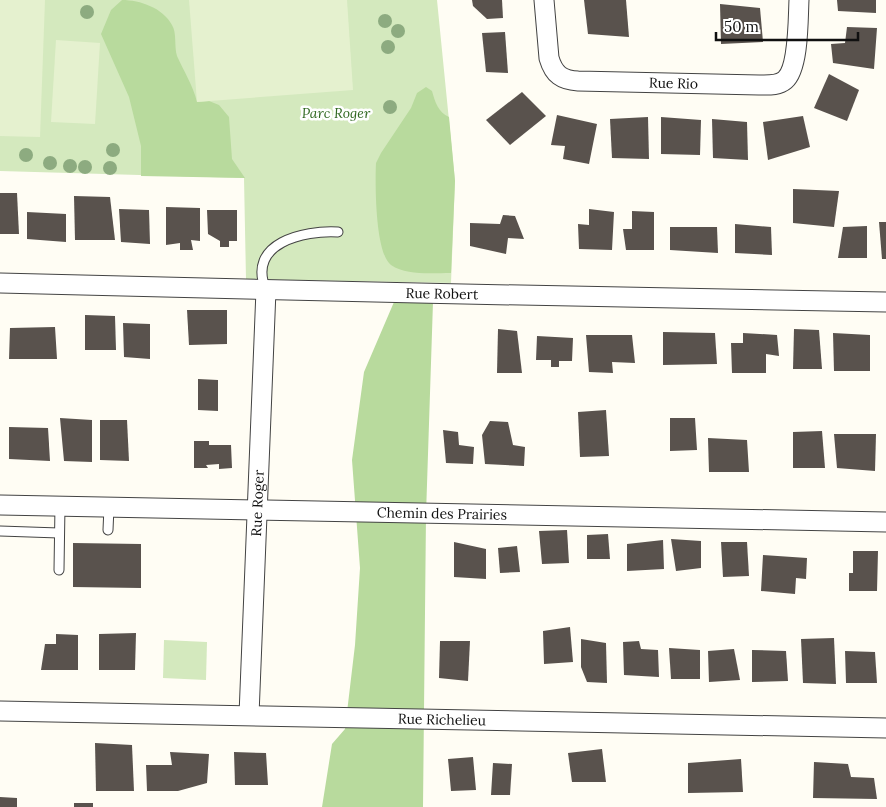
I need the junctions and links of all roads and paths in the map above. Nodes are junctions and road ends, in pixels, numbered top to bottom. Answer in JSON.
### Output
{"nodes":[{"id":1,"x":544,"y":0,"type":"edge"},
{"id":2,"x":799,"y":0,"type":"edge"},
{"id":3,"x":338,"y":232,"type":"dead end"},
{"id":4,"x":0,"y":283,"type":"edge"},
{"id":5,"x":266,"y":290,"type":"junction"},
{"id":6,"x":886,"y":302,"type":"edge"},
{"id":7,"x":0,"y":505,"type":"edge"},
{"id":8,"x":60,"y":506,"type":"junction"},
{"id":9,"x":109,"y":507,"type":"junction"},
{"id":10,"x":256,"y":510,"type":"junction"},
{"id":11,"x":886,"y":522,"type":"edge"},
{"id":12,"x":108,"y":530,"type":"dead end"},
{"id":13,"x":0,"y":532,"type":"edge"},
{"id":14,"x":60,"y":533,"type":"junction"},
{"id":15,"x":59,"y":570,"type":"dead end"},
{"id":16,"x":0,"y":711,"type":"edge"},
{"id":17,"x":249,"y":715,"type":"junction"},
{"id":18,"x":886,"y":728,"type":"edge"}],
"edges":[{"from":1,"to":2,"type":"street","name":"Rue Rio"},
{"from":3,"to":5,"type":"lane"},
{"from":4,"to":5,"type":"street","name":"Rue Robert"},
{"from":5,"to":6,"type":"street","name":"Rue Robert"},
{"from":5,"to":10,"type":"street","name":"Rue Roger"},
{"from":7,"to":8,"type":"street","name":"Chemin des Prairies"},
{"from":8,"to":9,"type":"street","name":"Chemin des Prairies"},
{"from":8,"to":14,"type":"lane"},
{"from":9,"to":10,"type":"street","name":"Chemin des Prairies"},
{"from":9,"to":12,"type":"lane"},
{"from":10,"to":11,"type":"street","name":"Chemin des Prairies"},
{"from":10,"to":17,"type":"street","name":"Rue Roger"},
{"from":13,"to":14,"type":"lane"},
{"from":14,"to":15,"type":"lane"},
{"from":16,"to":17,"type":"street","name":"Rue Richelieu"},
{"from":17,"to":18,"type":"street","name":"Rue Richelieu"}]}
